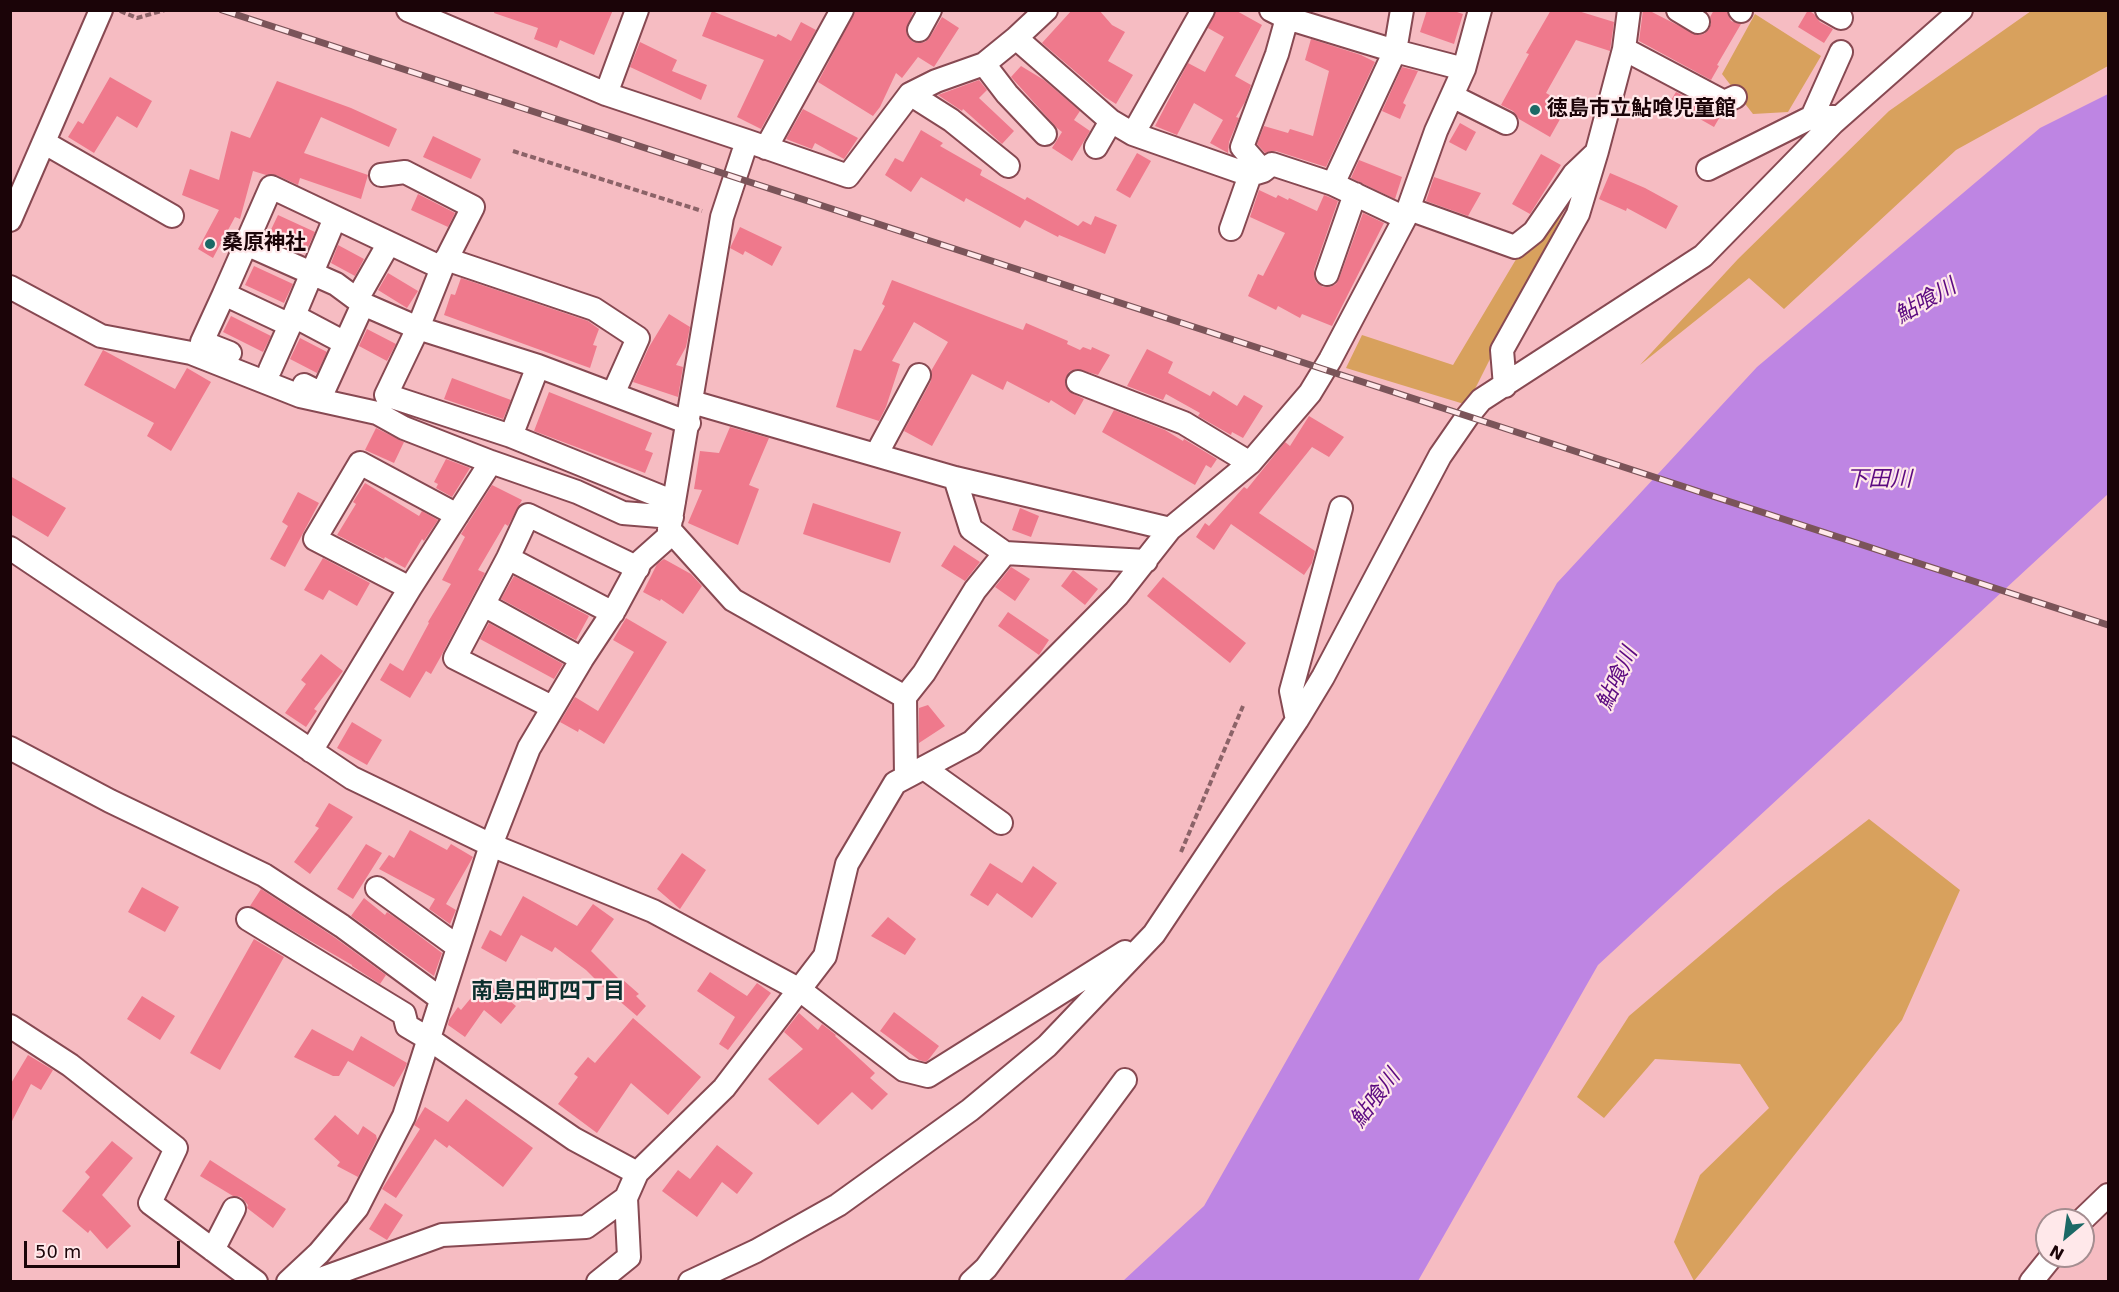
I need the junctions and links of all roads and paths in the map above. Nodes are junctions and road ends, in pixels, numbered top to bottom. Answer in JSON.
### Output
{"nodes":[{"id":1,"x":101,"y":10,"type":"edge"},
{"id":2,"x":118,"y":10,"type":"edge"},
{"id":3,"x":165,"y":10,"type":"edge"},
{"id":4,"x":408,"y":10,"type":"edge"},
{"id":5,"x":637,"y":10,"type":"edge"},
{"id":6,"x":842,"y":10,"type":"edge"},
{"id":7,"x":930,"y":10,"type":"edge"},
{"id":8,"x":1046,"y":10,"type":"edge"},
{"id":9,"x":1203,"y":10,"type":"edge"},
{"id":10,"x":1402,"y":10,"type":"edge"},
{"id":11,"x":1480,"y":10,"type":"edge"},
{"id":12,"x":1629,"y":10,"type":"edge"},
{"id":13,"x":1678,"y":10,"type":"edge"},
{"id":14,"x":1961,"y":10,"type":"edge"},
{"id":15,"x":1279,"y":14,"type":"edge"},
{"id":16,"x":1699,"y":20,"type":"edge"},
{"id":17,"x":919,"y":30,"type":"dead end"},
{"id":18,"x":1016,"y":38,"type":"junction"},
{"id":19,"x":1624,"y":49,"type":"junction"},
{"id":20,"x":1395,"y":51,"type":"junction"},
{"id":21,"x":1841,"y":52,"type":"dead end"},
{"id":22,"x":984,"y":64,"type":"junction"},
{"id":23,"x":1464,"y":69,"type":"junction"},
{"id":24,"x":606,"y":94,"type":"junction"},
{"id":25,"x":910,"y":94,"type":"junction"},
{"id":26,"x":1452,"y":96,"type":"junction"},
{"id":27,"x":1735,"y":97,"type":"dead end"},
{"id":28,"x":1812,"y":117,"type":"junction"},
{"id":29,"x":1839,"y":117,"type":"junction"},
{"id":30,"x":1111,"y":121,"type":"junction"},
{"id":31,"x":1506,"y":123,"type":"dead end"},
{"id":32,"x":1045,"y":134,"type":"dead end"},
{"id":33,"x":1133,"y":134,"type":"junction"},
{"id":34,"x":45,"y":143,"type":"junction"},
{"id":35,"x":757,"y":144,"type":"junction"},
{"id":36,"x":1096,"y":147,"type":"dead end"},
{"id":37,"x":513,"y":151,"type":"dead end"},
{"id":38,"x":1597,"y":151,"type":"junction"},
{"id":39,"x":1008,"y":166,"type":"dead end"},
{"id":40,"x":1708,"y":169,"type":"dead end"},
{"id":41,"x":1257,"y":173,"type":"junction"},
{"id":42,"x":381,"y":175,"type":"dead end"},
{"id":43,"x":1333,"y":184,"type":"junction"},
{"id":44,"x":1355,"y":194,"type":"junction"},
{"id":45,"x":1407,"y":213,"type":"junction"},
{"id":46,"x":12,"y":215,"type":"edge"},
{"id":47,"x":172,"y":216,"type":"dead end"},
{"id":48,"x":335,"y":218,"type":"junction"},
{"id":49,"x":722,"y":218,"type":"junction"},
{"id":50,"x":1232,"y":229,"type":"dead end"},
{"id":51,"x":389,"y":243,"type":"junction"},
{"id":52,"x":246,"y":244,"type":"junction"},
{"id":53,"x":444,"y":264,"type":"junction"},
{"id":54,"x":311,"y":273,"type":"junction"},
{"id":55,"x":1327,"y":274,"type":"dead end"},
{"id":56,"x":10,"y":287,"type":"edge"},
{"id":57,"x":224,"y":294,"type":"junction"},
{"id":58,"x":360,"y":302,"type":"junction"},
{"id":59,"x":292,"y":321,"type":"junction"},
{"id":60,"x":418,"y":328,"type":"junction"},
{"id":61,"x":345,"y":343,"type":"junction"},
{"id":62,"x":537,"y":366,"type":"junction"},
{"id":63,"x":270,"y":370,"type":"junction"},
{"id":64,"x":919,"y":375,"type":"dead end"},
{"id":65,"x":1078,"y":382,"type":"dead end"},
{"id":66,"x":1505,"y":386,"type":"junction"},
{"id":67,"x":613,"y":394,"type":"junction"},
{"id":68,"x":381,"y":404,"type":"junction"},
{"id":69,"x":690,"y":413,"type":"junction"},
{"id":70,"x":511,"y":436,"type":"junction"},
{"id":71,"x":876,"y":455,"type":"junction"},
{"id":72,"x":491,"y":462,"type":"junction"},
{"id":73,"x":1250,"y":463,"type":"junction"},
{"id":74,"x":955,"y":478,"type":"junction"},
{"id":75,"x":1341,"y":508,"type":"dead end"},
{"id":76,"x":457,"y":515,"type":"junction"},
{"id":77,"x":672,"y":516,"type":"junction"},
{"id":78,"x":1170,"y":529,"type":"junction"},
{"id":79,"x":10,"y":548,"type":"edge"},
{"id":80,"x":1005,"y":553,"type":"junction"},
{"id":81,"x":508,"y":558,"type":"junction"},
{"id":82,"x":1146,"y":561,"type":"junction"},
{"id":83,"x":638,"y":568,"type":"junction"},
{"id":84,"x":410,"y":588,"type":"junction"},
{"id":85,"x":484,"y":604,"type":"junction"},
{"id":86,"x":613,"y":613,"type":"junction"},
{"id":87,"x":582,"y":659,"type":"junction"},
{"id":88,"x":905,"y":697,"type":"junction"},
{"id":89,"x":1243,"y":706,"type":"dead end"},
{"id":90,"x":552,"y":707,"type":"junction"},
{"id":91,"x":1297,"y":720,"type":"junction"},
{"id":92,"x":10,"y":748,"type":"edge"},
{"id":93,"x":311,"y":751,"type":"junction"},
{"id":94,"x":915,"y":772,"type":"junction"},
{"id":95,"x":1001,"y":823,"type":"dead end"},
{"id":96,"x":491,"y":845,"type":"junction"},
{"id":97,"x":1177,"y":862,"type":"dead end"},
{"id":98,"x":377,"y":888,"type":"dead end"},
{"id":99,"x":248,"y":919,"type":"dead end"},
{"id":100,"x":1154,"y":934,"type":"junction"},
{"id":101,"x":458,"y":947,"type":"junction"},
{"id":102,"x":800,"y":990,"type":"junction"},
{"id":103,"x":441,"y":999,"type":"junction"},
{"id":104,"x":10,"y":1026,"type":"edge"},
{"id":105,"x":429,"y":1039,"type":"junction"},
{"id":106,"x":1125,"y":1080,"type":"dead end"},
{"id":107,"x":637,"y":1173,"type":"junction"},
{"id":108,"x":2109,"y":1195,"type":"edge"},
{"id":109,"x":626,"y":1198,"type":"junction"},
{"id":110,"x":2095,"y":1208,"type":"edge"},
{"id":111,"x":234,"y":1209,"type":"dead end"},
{"id":112,"x":213,"y":1250,"type":"junction"},
{"id":113,"x":2042,"y":1268,"type":"edge"},
{"id":114,"x":256,"y":1281,"type":"edge"},
{"id":115,"x":288,"y":1281,"type":"edge"},
{"id":116,"x":312,"y":1281,"type":"edge"},
{"id":117,"x":598,"y":1281,"type":"edge"},
{"id":118,"x":690,"y":1281,"type":"edge"},
{"id":119,"x":971,"y":1281,"type":"edge"},
{"id":120,"x":2031,"y":1281,"type":"edge"}],
"edges":[{"from":1,"to":34,"type":"street"},
{"from":2,"to":3,"type":"path"},
{"from":4,"to":24,"type":"street"},
{"from":5,"to":24,"type":"street"},
{"from":6,"to":35,"type":"street"},
{"from":7,"to":17,"type":"street"},
{"from":8,"to":18,"type":"street"},
{"from":9,"to":33,"type":"street"},
{"from":10,"to":20,"type":"street"},
{"from":11,"to":23,"type":"street"},
{"from":12,"to":19,"type":"street"},
{"from":13,"to":16,"type":"street"},
{"from":14,"to":29,"type":"street"},
{"from":15,"to":20,"type":"street"},
{"from":15,"to":41,"type":"street"},
{"from":18,"to":22,"type":"street"},
{"from":18,"to":30,"type":"street"},
{"from":19,"to":27,"type":"street"},
{"from":19,"to":38,"type":"street"},
{"from":20,"to":23,"type":"street"},
{"from":20,"to":43,"type":"street"},
{"from":21,"to":28,"type":"street"},
{"from":22,"to":25,"type":"street"},
{"from":22,"to":32,"type":"street"},
{"from":23,"to":26,"type":"street"},
{"from":24,"to":35,"type":"street"},
{"from":25,"to":35,"type":"street"},
{"from":25,"to":39,"type":"street"},
{"from":26,"to":31,"type":"street"},
{"from":26,"to":45,"type":"street"},
{"from":28,"to":29,"type":"street"},
{"from":28,"to":40,"type":"street"},
{"from":29,"to":66,"type":"street"},
{"from":30,"to":33,"type":"street"},
{"from":30,"to":36,"type":"street"},
{"from":33,"to":41,"type":"street"},
{"from":34,"to":46,"type":"street"},
{"from":34,"to":47,"type":"street"},
{"from":35,"to":49,"type":"street"},
{"from":37,"to":49,"type":"path"},
{"from":38,"to":45,"type":"street"},
{"from":38,"to":66,"type":"street"},
{"from":41,"to":43,"type":"street"},
{"from":41,"to":50,"type":"street"},
{"from":42,"to":53,"type":"street"},
{"from":43,"to":44,"type":"street"},
{"from":44,"to":45,"type":"street"},
{"from":44,"to":55,"type":"street"},
{"from":45,"to":73,"type":"street"},
{"from":48,"to":51,"type":"street"},
{"from":48,"to":52,"type":"street"},
{"from":48,"to":54,"type":"street"},
{"from":49,"to":69,"type":"street"},
{"from":51,"to":53,"type":"street"},
{"from":51,"to":58,"type":"street"},
{"from":52,"to":54,"type":"street"},
{"from":52,"to":57,"type":"street"},
{"from":53,"to":60,"type":"street"},
{"from":53,"to":67,"type":"street"},
{"from":54,"to":58,"type":"street"},
{"from":54,"to":59,"type":"street"},
{"from":56,"to":68,"type":"street"},
{"from":57,"to":59,"type":"street"},
{"from":57,"to":63,"type":"street"},
{"from":58,"to":60,"type":"street"},
{"from":58,"to":61,"type":"street"},
{"from":59,"to":61,"type":"street"},
{"from":59,"to":63,"type":"street"},
{"from":60,"to":62,"type":"street"},
{"from":60,"to":68,"type":"street"},
{"from":61,"to":63,"type":"street"},
{"from":62,"to":67,"type":"street"},
{"from":62,"to":70,"type":"street"},
{"from":64,"to":71,"type":"street"},
{"from":65,"to":73,"type":"street"},
{"from":66,"to":91,"type":"street"},
{"from":67,"to":69,"type":"street"},
{"from":68,"to":70,"type":"street"},
{"from":68,"to":72,"type":"street"},
{"from":69,"to":71,"type":"street"},
{"from":69,"to":77,"type":"street"},
{"from":70,"to":77,"type":"street"},
{"from":71,"to":74,"type":"street"},
{"from":72,"to":76,"type":"street"},
{"from":72,"to":77,"type":"street"},
{"from":73,"to":78,"type":"street"},
{"from":74,"to":78,"type":"street"},
{"from":74,"to":80,"type":"street"},
{"from":75,"to":91,"type":"street"},
{"from":76,"to":84,"type":"street"},
{"from":76,"to":84,"type":"street"},
{"from":77,"to":83,"type":"street"},
{"from":77,"to":88,"type":"street"},
{"from":78,"to":82,"type":"street"},
{"from":79,"to":93,"type":"street"},
{"from":80,"to":82,"type":"street"},
{"from":80,"to":88,"type":"street"},
{"from":81,"to":83,"type":"street"},
{"from":81,"to":85,"type":"street"},
{"from":81,"to":86,"type":"street"},
{"from":82,"to":94,"type":"street"},
{"from":83,"to":86,"type":"street"},
{"from":84,"to":93,"type":"street"},
{"from":85,"to":87,"type":"street"},
{"from":85,"to":90,"type":"street"},
{"from":86,"to":87,"type":"street"},
{"from":87,"to":90,"type":"street"},
{"from":88,"to":94,"type":"street"},
{"from":89,"to":97,"type":"path"},
{"from":90,"to":96,"type":"street"},
{"from":91,"to":100,"type":"street"},
{"from":92,"to":103,"type":"street"},
{"from":93,"to":96,"type":"street"},
{"from":94,"to":95,"type":"street"},
{"from":94,"to":102,"type":"street"},
{"from":96,"to":101,"type":"street"},
{"from":96,"to":102,"type":"street"},
{"from":98,"to":101,"type":"street"},
{"from":99,"to":105,"type":"street"},
{"from":100,"to":102,"type":"street"},
{"from":100,"to":118,"type":"street"},
{"from":101,"to":103,"type":"street"},
{"from":102,"to":107,"type":"street"},
{"from":103,"to":105,"type":"street"},
{"from":104,"to":112,"type":"street"},
{"from":105,"to":107,"type":"street"},
{"from":105,"to":115,"type":"street"},
{"from":106,"to":119,"type":"street"},
{"from":107,"to":109,"type":"street"},
{"from":108,"to":110,"type":"street"},
{"from":109,"to":116,"type":"street"},
{"from":109,"to":117,"type":"street"},
{"from":111,"to":112,"type":"street"},
{"from":112,"to":114,"type":"street"},
{"from":113,"to":120,"type":"street"}]}
